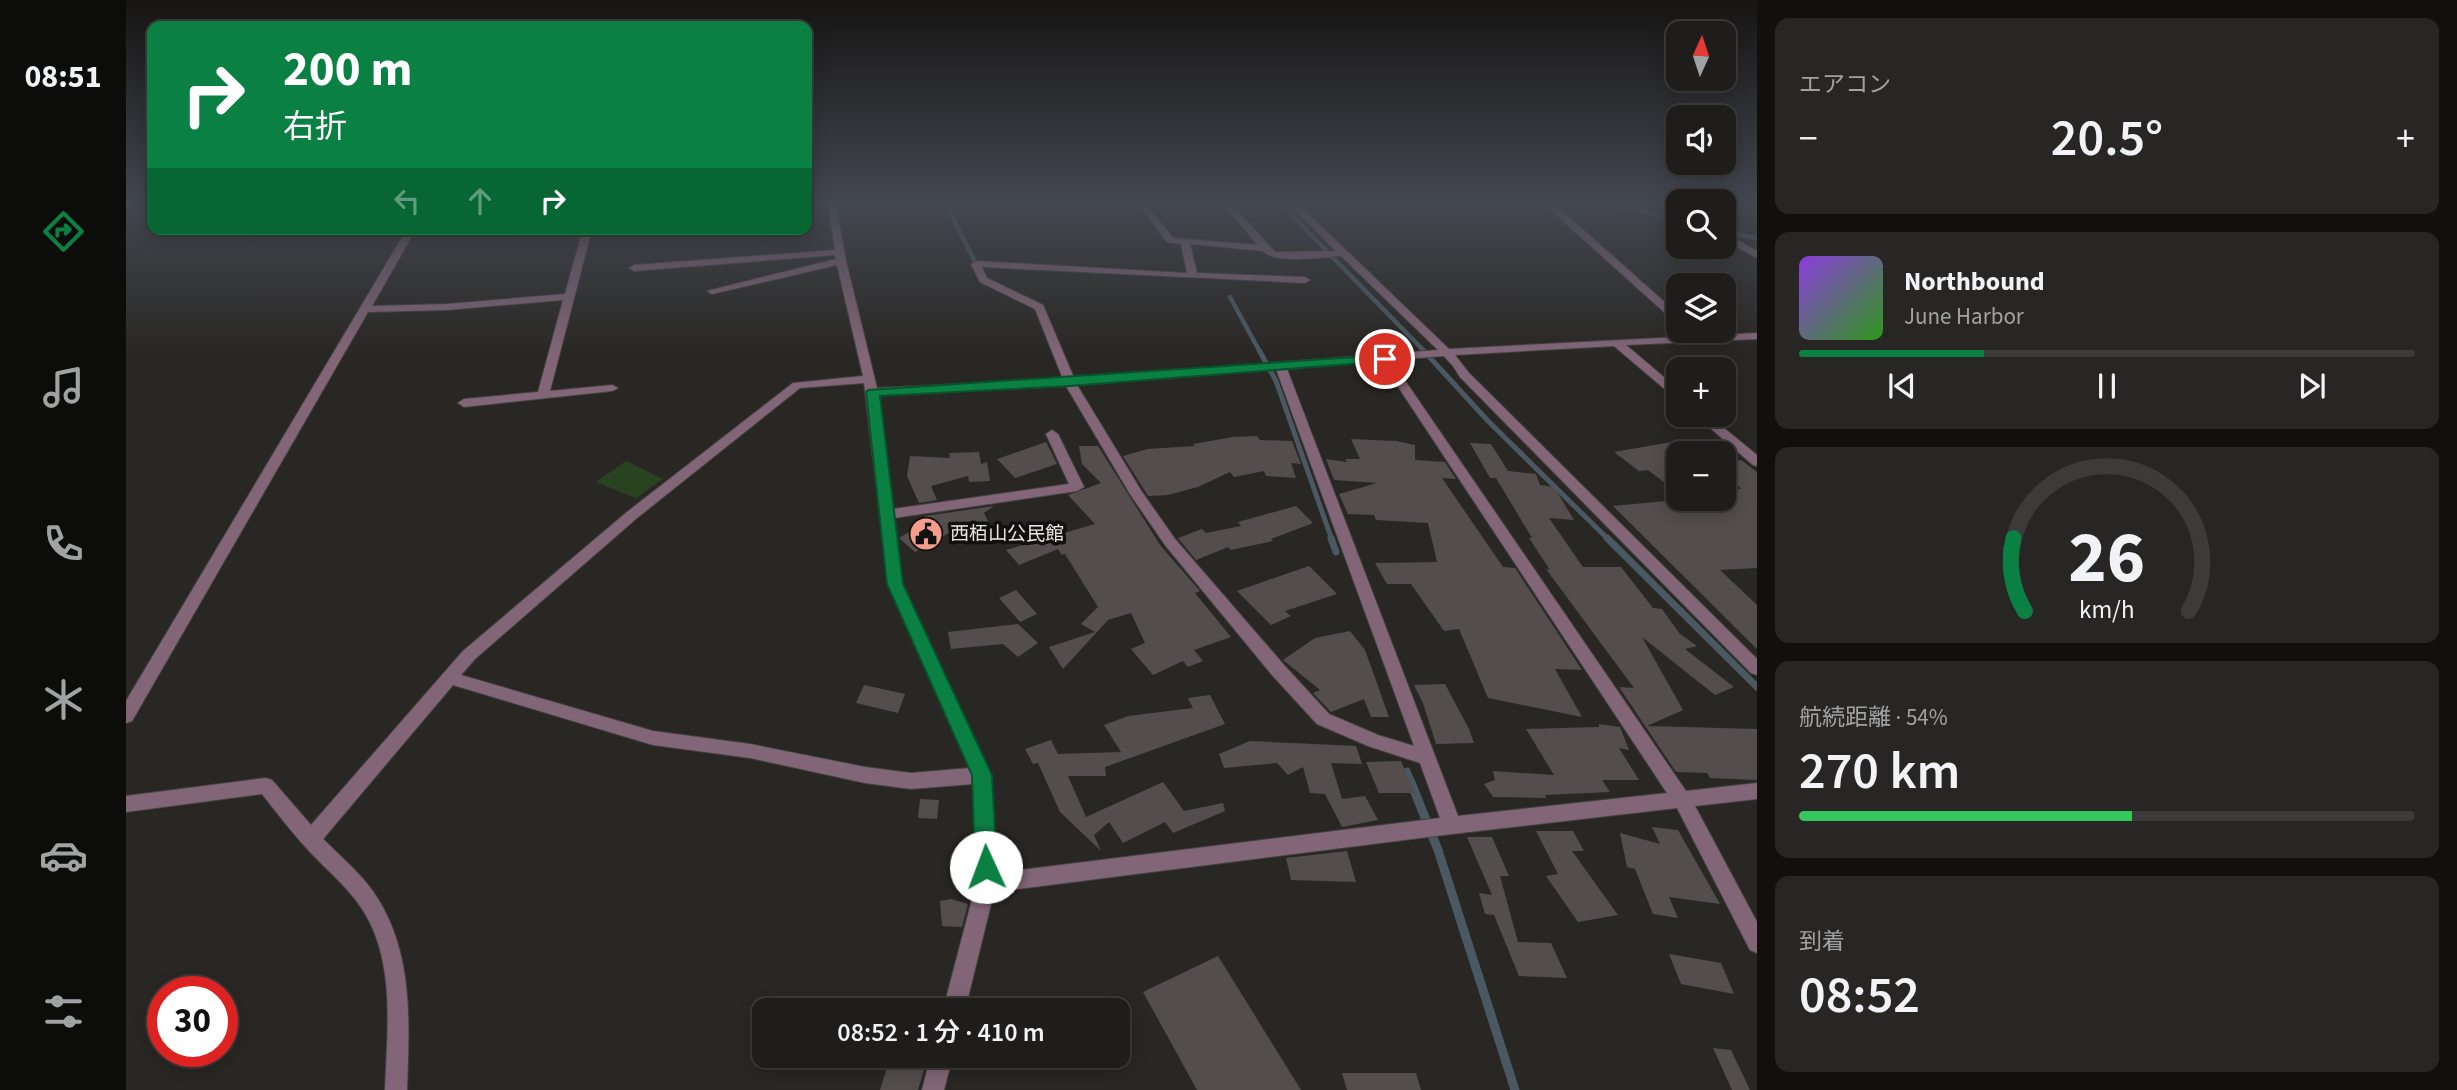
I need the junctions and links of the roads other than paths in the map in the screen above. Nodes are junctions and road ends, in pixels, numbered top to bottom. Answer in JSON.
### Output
{"nodes":[{"id":1,"x":397,"y":255,"type":"edge"},
{"id":2,"x":581,"y":255,"type":"edge"},
{"id":3,"x":1188,"y":255,"type":"edge"},
{"id":4,"x":1272,"y":255,"type":"edge"},
{"id":5,"x":1323,"y":255,"type":"edge"},
{"id":6,"x":1344,"y":255,"type":"edge"},
{"id":7,"x":1606,"y":255,"type":"edge"},
{"id":8,"x":840,"y":256,"type":"junction"},
{"id":9,"x":634,"y":268,"type":"dead end"},
{"id":10,"x":1193,"y":276,"type":"junction"},
{"id":11,"x":1305,"y":280,"type":"dead end"},
{"id":12,"x":712,"y":291,"type":"dead end"},
{"id":13,"x":569,"y":297,"type":"junction"},
{"id":14,"x":1666,"y":308,"type":"edge"},
{"id":15,"x":365,"y":309,"type":"junction"},
{"id":16,"x":1757,"y":336,"type":"edge"},
{"id":17,"x":1736,"y":338,"type":"edge"},
{"id":18,"x":1666,"y":341,"type":"edge"},
{"id":19,"x":1616,"y":343,"type":"junction"},
{"id":20,"x":1446,"y":354,"type":"junction"},
{"id":21,"x":1385,"y":359,"type":"junction"},
{"id":22,"x":1280,"y":365,"type":"junction"},
{"id":23,"x":1070,"y":382,"type":"junction"},
{"id":24,"x":1666,"y":385,"type":"edge"},
{"id":25,"x":871,"y":386,"type":"junction"},
{"id":26,"x":612,"y":388,"type":"dead end"},
{"id":27,"x":543,"y":394,"type":"junction"},
{"id":28,"x":464,"y":403,"type":"dead end"},
{"id":29,"x":1715,"y":427,"type":"edge"},
{"id":30,"x":1052,"y":434,"type":"dead end"},
{"id":31,"x":1757,"y":462,"type":"edge"},
{"id":32,"x":886,"y":515,"type":"junction"},
{"id":33,"x":1757,"y":669,"type":"edge"},
{"id":34,"x":450,"y":678,"type":"junction"},
{"id":35,"x":126,"y":716,"type":"edge"},
{"id":36,"x":1425,"y":757,"type":"junction"},
{"id":37,"x":982,"y":775,"type":"junction"},
{"id":38,"x":1757,"y":791,"type":"edge"},
{"id":39,"x":1683,"y":801,"type":"junction"},
{"id":40,"x":126,"y":804,"type":"edge"},
{"id":41,"x":1452,"y":825,"type":"junction"},
{"id":42,"x":311,"y":839,"type":"junction"},
{"id":43,"x":986,"y":884,"type":"junction"},
{"id":44,"x":1757,"y":943,"type":"edge"},
{"id":45,"x":957,"y":998,"type":"edge"},
{"id":46,"x":939,"y":1068,"type":"edge"},
{"id":47,"x":396,"y":1090,"type":"edge"},
{"id":48,"x":933,"y":1090,"type":"edge"}],
"edges":[{"from":1,"to":15,"type":"street"},
{"from":2,"to":13,"type":"street"},
{"from":3,"to":10,"type":"street"},
{"from":4,"to":5,"type":"street"},
{"from":6,"to":20,"type":"street"},
{"from":7,"to":14,"type":"street"},
{"from":8,"to":9,"type":"street"},
{"from":8,"to":12,"type":"street"},
{"from":8,"to":25,"type":"street"},
{"from":10,"to":11,"type":"street"},
{"from":10,"to":23,"type":"street"},
{"from":13,"to":15,"type":"street"},
{"from":13,"to":27,"type":"street"},
{"from":15,"to":35,"type":"street"},
{"from":16,"to":17,"type":"street"},
{"from":18,"to":19,"type":"street"},
{"from":19,"to":20,"type":"street"},
{"from":19,"to":24,"type":"street"},
{"from":20,"to":21,"type":"street"},
{"from":20,"to":33,"type":"street"},
{"from":21,"to":22,"type":"street"},
{"from":21,"to":39,"type":"street"},
{"from":22,"to":23,"type":"street"},
{"from":22,"to":36,"type":"street"},
{"from":23,"to":25,"type":"street"},
{"from":23,"to":36,"type":"street"},
{"from":25,"to":32,"type":"street"},
{"from":25,"to":34,"type":"street"},
{"from":26,"to":27,"type":"street"},
{"from":27,"to":28,"type":"street"},
{"from":29,"to":31,"type":"street"},
{"from":30,"to":32,"type":"street"},
{"from":32,"to":37,"type":"street"},
{"from":34,"to":37,"type":"street"},
{"from":34,"to":42,"type":"street"},
{"from":36,"to":41,"type":"street"},
{"from":37,"to":43,"type":"street"},
{"from":38,"to":39,"type":"street"},
{"from":39,"to":41,"type":"street"},
{"from":39,"to":44,"type":"street"},
{"from":40,"to":42,"type":"street"},
{"from":41,"to":43,"type":"street"},
{"from":42,"to":47,"type":"street"},
{"from":43,"to":45,"type":"street"},
{"from":46,"to":48,"type":"street"}]}
